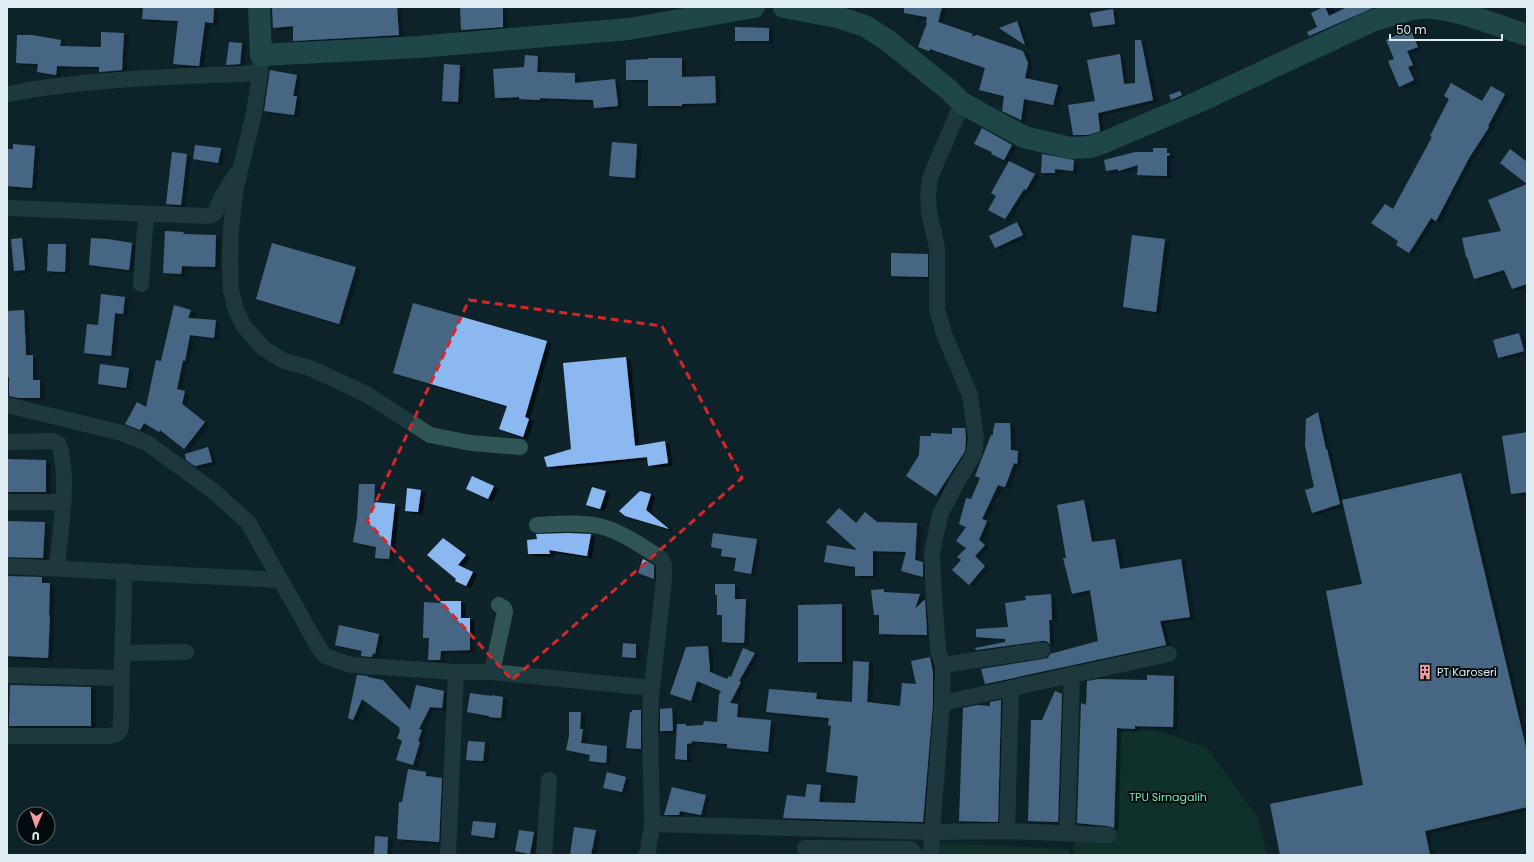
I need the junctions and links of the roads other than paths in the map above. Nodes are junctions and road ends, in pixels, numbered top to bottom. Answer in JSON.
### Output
{"nodes":[{"id":1,"x":259,"y":7,"type":"edge"},
{"id":2,"x":754,"y":7,"type":"edge"},
{"id":3,"x":784,"y":7,"type":"edge"},
{"id":4,"x":1527,"y":35,"type":"edge"},
{"id":5,"x":261,"y":64,"type":"junction"},
{"id":6,"x":7,"y":94,"type":"edge"},
{"id":7,"x":962,"y":103,"type":"junction"},
{"id":8,"x":240,"y":168,"type":"junction"},
{"id":9,"x":7,"y":208,"type":"edge"},
{"id":10,"x":146,"y":215,"type":"junction"},
{"id":11,"x":141,"y":284,"type":"dead end"},
{"id":12,"x":7,"y":406,"type":"edge"},
{"id":13,"x":7,"y":442,"type":"edge"},
{"id":14,"x":520,"y":447,"type":"dead end"},
{"id":15,"x":7,"y":502,"type":"edge"},
{"id":16,"x":62,"y":502,"type":"junction"},
{"id":17,"x":537,"y":525,"type":"dead end"},
{"id":18,"x":7,"y":566,"type":"edge"},
{"id":19,"x":57,"y":568,"type":"junction"},
{"id":20,"x":124,"y":571,"type":"junction"},
{"id":21,"x":280,"y":580,"type":"junction"},
{"id":22,"x":499,"y":605,"type":"dead end"},
{"id":23,"x":1042,"y":650,"type":"dead end"},
{"id":24,"x":186,"y":652,"type":"dead end"},
{"id":25,"x":123,"y":653,"type":"junction"},
{"id":26,"x":1168,"y":654,"type":"dead end"},
{"id":27,"x":943,"y":665,"type":"junction"},
{"id":28,"x":456,"y":672,"type":"junction"},
{"id":29,"x":492,"y":672,"type":"junction"},
{"id":30,"x":1072,"y":674,"type":"junction"},
{"id":31,"x":7,"y":675,"type":"edge"},
{"id":32,"x":121,"y":678,"type":"junction"},
{"id":33,"x":651,"y":688,"type":"junction"},
{"id":34,"x":1011,"y":689,"type":"junction"},
{"id":35,"x":942,"y":703,"type":"junction"},
{"id":36,"x":7,"y":736,"type":"edge"},
{"id":37,"x":549,"y":780,"type":"dead end"},
{"id":38,"x":652,"y":824,"type":"junction"},
{"id":39,"x":1007,"y":831,"type":"junction"},
{"id":40,"x":932,"y":832,"type":"junction"},
{"id":41,"x":1067,"y":833,"type":"junction"},
{"id":42,"x":1108,"y":835,"type":"dead end"},
{"id":43,"x":805,"y":848,"type":"dead end"},
{"id":44,"x":448,"y":855,"type":"edge"},
{"id":45,"x":544,"y":855,"type":"edge"},
{"id":46,"x":646,"y":855,"type":"edge"},
{"id":47,"x":916,"y":855,"type":"edge"},
{"id":48,"x":931,"y":855,"type":"edge"}],
"edges":[{"from":1,"to":5,"type":"street"},
{"from":2,"to":5,"type":"street"},
{"from":3,"to":7,"type":"street"},
{"from":4,"to":7,"type":"street"},
{"from":5,"to":6,"type":"street"},
{"from":5,"to":8,"type":"street"},
{"from":7,"to":27,"type":"street"},
{"from":8,"to":10,"type":"street"},
{"from":8,"to":14,"type":"street"},
{"from":9,"to":10,"type":"street"},
{"from":10,"to":11,"type":"street"},
{"from":12,"to":21,"type":"street"},
{"from":13,"to":16,"type":"street"},
{"from":15,"to":16,"type":"street"},
{"from":16,"to":19,"type":"street"},
{"from":17,"to":33,"type":"street"},
{"from":18,"to":19,"type":"street"},
{"from":19,"to":20,"type":"street"},
{"from":20,"to":21,"type":"street"},
{"from":20,"to":25,"type":"street"},
{"from":21,"to":28,"type":"street"},
{"from":22,"to":29,"type":"street"},
{"from":23,"to":27,"type":"street"},
{"from":24,"to":25,"type":"street"},
{"from":25,"to":32,"type":"street"},
{"from":26,"to":30,"type":"street"},
{"from":27,"to":35,"type":"street"},
{"from":28,"to":29,"type":"street"},
{"from":28,"to":44,"type":"street"},
{"from":29,"to":33,"type":"street"},
{"from":30,"to":34,"type":"street"},
{"from":30,"to":41,"type":"street"},
{"from":31,"to":32,"type":"street"},
{"from":32,"to":36,"type":"street"},
{"from":33,"to":38,"type":"street"},
{"from":34,"to":35,"type":"street"},
{"from":34,"to":39,"type":"street"},
{"from":35,"to":40,"type":"street"},
{"from":37,"to":45,"type":"street"},
{"from":38,"to":40,"type":"street"},
{"from":38,"to":46,"type":"street"},
{"from":39,"to":40,"type":"street"},
{"from":39,"to":41,"type":"street"},
{"from":40,"to":48,"type":"street"},
{"from":41,"to":42,"type":"street"},
{"from":43,"to":47,"type":"street"}]}
